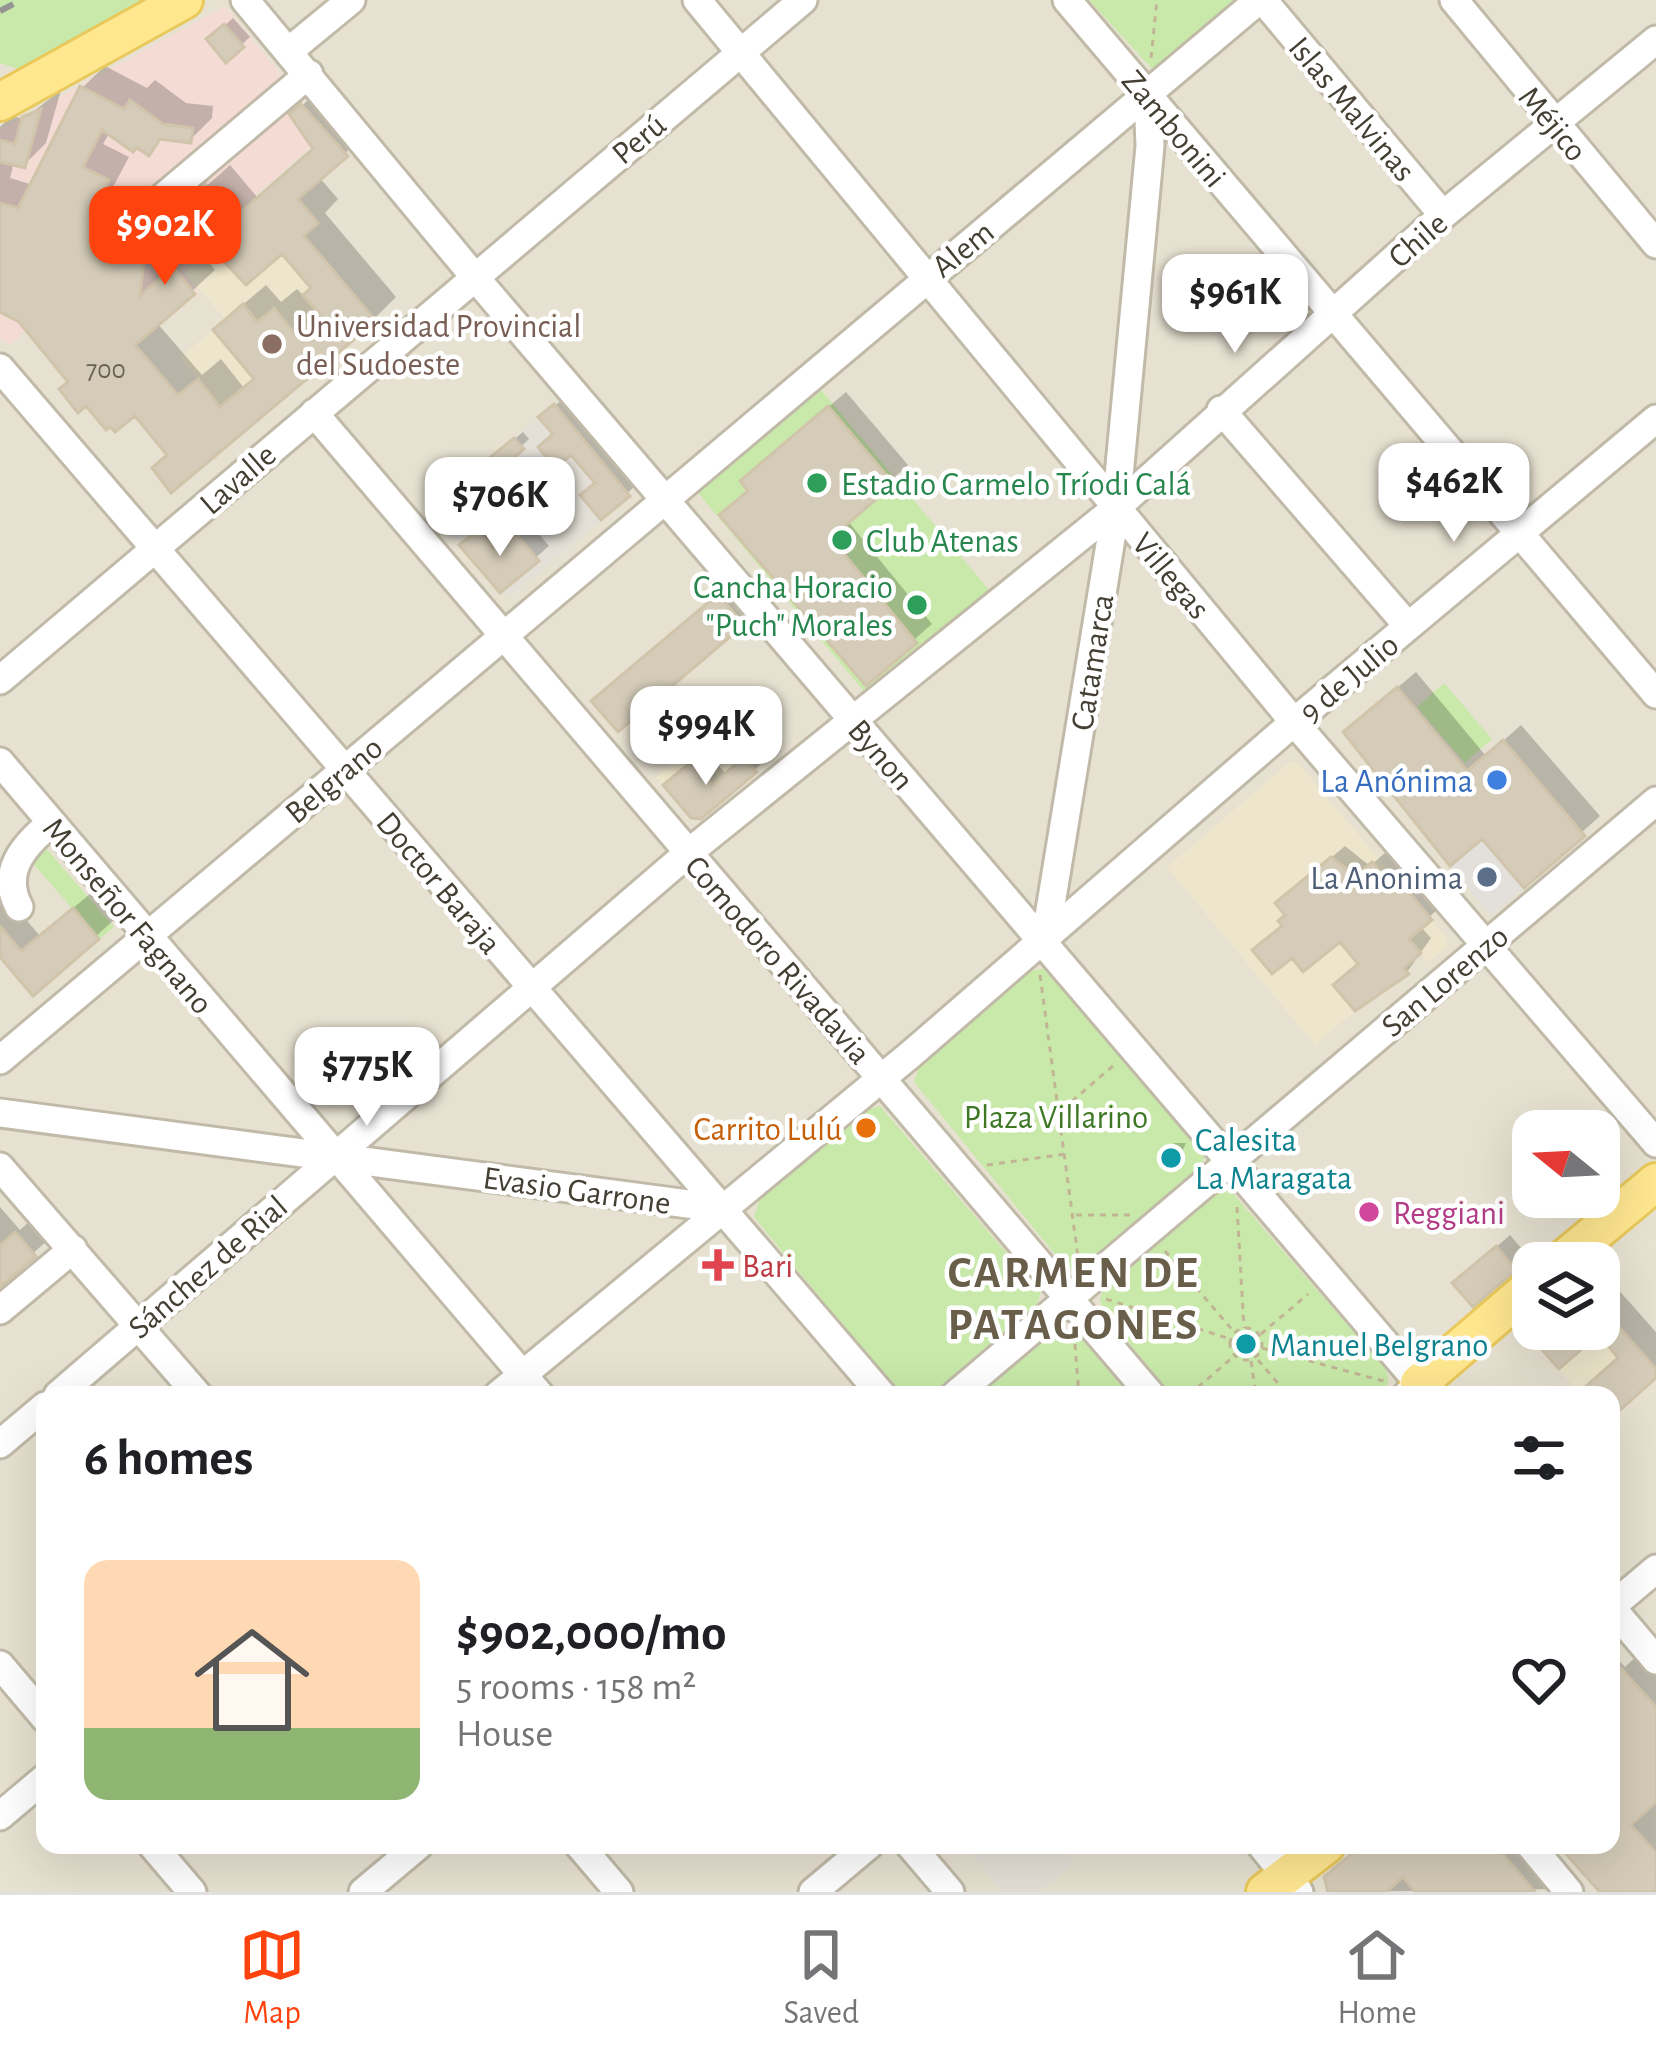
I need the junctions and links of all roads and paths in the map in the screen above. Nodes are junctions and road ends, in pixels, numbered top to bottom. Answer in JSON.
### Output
{"nodes":[{"id":1,"x":184,"y":0,"type":"edge"},
{"id":2,"x":245,"y":0,"type":"edge"},
{"id":3,"x":351,"y":0,"type":"edge"},
{"id":4,"x":697,"y":0,"type":"edge"},
{"id":5,"x":802,"y":0,"type":"edge"},
{"id":6,"x":1067,"y":0,"type":"edge"},
{"id":7,"x":1157,"y":0,"type":"edge"},
{"id":8,"x":1260,"y":0,"type":"edge"},
{"id":9,"x":1454,"y":0,"type":"edge"},
{"id":10,"x":1656,"y":40,"type":"edge"},
{"id":11,"x":289,"y":51,"type":"junction"},
{"id":12,"x":742,"y":52,"type":"junction"},
{"id":13,"x":309,"y":74,"type":"junction"},
{"id":14,"x":1148,"y":96,"type":"junction"},
{"id":15,"x":0,"y":102,"type":"edge"},
{"id":16,"x":1553,"y":123,"type":"junction"},
{"id":17,"x":149,"y":209,"type":"dead end"},
{"id":18,"x":1443,"y":215,"type":"junction"},
{"id":19,"x":1656,"y":244,"type":"edge"},
{"id":20,"x":472,"y":275,"type":"junction"},
{"id":21,"x":928,"y":276,"type":"junction"},
{"id":22,"x":1332,"y":314,"type":"junction"},
{"id":23,"x":0,"y":368,"type":"edge"},
{"id":24,"x":1221,"y":410,"type":"junction"},
{"id":25,"x":314,"y":413,"type":"junction"},
{"id":26,"x":1656,"y":418,"type":"edge"},
{"id":27,"x":664,"y":496,"type":"junction"},
{"id":28,"x":1116,"y":508,"type":"junction"},
{"id":29,"x":1519,"y":532,"type":"junction"},
{"id":30,"x":156,"y":548,"type":"junction"},
{"id":31,"x":1408,"y":626,"type":"junction"},
{"id":32,"x":504,"y":634,"type":"junction"},
{"id":33,"x":0,"y":680,"type":"edge"},
{"id":34,"x":1656,"y":694,"type":"edge"},
{"id":35,"x":852,"y":721,"type":"junction"},
{"id":36,"x":1294,"y":722,"type":"junction"},
{"id":37,"x":0,"y":762,"type":"edge"},
{"id":38,"x":344,"y":770,"type":"junction"},
{"id":39,"x":1656,"y":802,"type":"edge"},
{"id":40,"x":51,"y":823,"type":"junction"},
{"id":41,"x":687,"y":854,"type":"junction"},
{"id":42,"x":19,"y":907,"type":"dead end"},
{"id":43,"x":147,"y":936,"type":"junction"},
{"id":44,"x":1485,"y":943,"type":"junction"},
{"id":45,"x":1042,"y":954,"type":"junction"},
{"id":46,"x":532,"y":990,"type":"junction"},
{"id":47,"x":1124,"y":1057,"type":"dead end"},
{"id":48,"x":0,"y":1060,"type":"edge"},
{"id":49,"x":884,"y":1078,"type":"junction"},
{"id":50,"x":1061,"y":1110,"type":"junction"},
{"id":51,"x":0,"y":1113,"type":"edge"},
{"id":52,"x":1656,"y":1142,"type":"edge"},
{"id":53,"x":1068,"y":1154,"type":"junction"},
{"id":54,"x":333,"y":1156,"type":"junction"},
{"id":55,"x":1233,"y":1161,"type":"junction"},
{"id":56,"x":980,"y":1166,"type":"dead end"},
{"id":57,"x":0,"y":1167,"type":"edge"},
{"id":58,"x":1656,"y":1181,"type":"edge"},
{"id":59,"x":1236,"y":1193,"type":"dead end"},
{"id":60,"x":726,"y":1209,"type":"junction"},
{"id":61,"x":1074,"y":1215,"type":"junction"},
{"id":62,"x":1148,"y":1215,"type":"dead end"},
{"id":63,"x":1157,"y":1242,"type":"dead end"},
{"id":64,"x":1584,"y":1242,"type":"edge"},
{"id":65,"x":73,"y":1249,"type":"junction"},
{"id":66,"x":1074,"y":1284,"type":"junction"},
{"id":67,"x":1317,"y":1287,"type":"dead end"},
{"id":68,"x":1100,"y":1297,"type":"dead end"},
{"id":69,"x":1512,"y":1303,"type":"edge"},
{"id":70,"x":0,"y":1310,"type":"edge"},
{"id":71,"x":139,"y":1326,"type":"junction"},
{"id":72,"x":1244,"y":1328,"type":"junction"},
{"id":73,"x":1073,"y":1330,"type":"dead end"},
{"id":74,"x":1234,"y":1332,"type":"junction"},
{"id":75,"x":1259,"y":1335,"type":"junction"},
{"id":76,"x":1230,"y":1339,"type":"junction"},
{"id":77,"x":1262,"y":1348,"type":"junction"},
{"id":78,"x":1234,"y":1356,"type":"junction"},
{"id":79,"x":1253,"y":1358,"type":"junction"},
{"id":80,"x":531,"y":1384,"type":"edge"},
{"id":81,"x":69,"y":1386,"type":"edge"},
{"id":82,"x":190,"y":1386,"type":"edge"},
{"id":83,"x":875,"y":1386,"type":"edge"},
{"id":84,"x":965,"y":1386,"type":"edge"},
{"id":85,"x":1078,"y":1386,"type":"edge"},
{"id":86,"x":1144,"y":1386,"type":"edge"},
{"id":87,"x":1199,"y":1386,"type":"edge"},
{"id":88,"x":1255,"y":1386,"type":"edge"},
{"id":89,"x":1279,"y":1386,"type":"edge"},
{"id":90,"x":1400,"y":1386,"type":"edge"},
{"id":91,"x":1409,"y":1386,"type":"edge"},
{"id":92,"x":1415,"y":1386,"type":"edge"},
{"id":93,"x":36,"y":1414,"type":"edge"},
{"id":94,"x":0,"y":1444,"type":"edge"},
{"id":95,"x":1656,"y":1569,"type":"edge"},
{"id":96,"x":1620,"y":1599,"type":"edge"},
{"id":97,"x":1620,"y":1618,"type":"edge"},
{"id":98,"x":1656,"y":1660,"type":"edge"},
{"id":99,"x":0,"y":1665,"type":"edge"},
{"id":100,"x":36,"y":1707,"type":"edge"},
{"id":101,"x":36,"y":1786,"type":"edge"},
{"id":102,"x":0,"y":1816,"type":"edge"},
{"id":103,"x":160,"y":1854,"type":"edge"},
{"id":104,"x":408,"y":1854,"type":"edge"},
{"id":105,"x":587,"y":1854,"type":"edge"},
{"id":106,"x":857,"y":1854,"type":"edge"},
{"id":107,"x":918,"y":1854,"type":"edge"},
{"id":108,"x":1266,"y":1854,"type":"edge"},
{"id":109,"x":1316,"y":1854,"type":"edge"},
{"id":110,"x":1537,"y":1854,"type":"edge"},
{"id":111,"x":1284,"y":1887,"type":"edge"},
{"id":112,"x":192,"y":1892,"type":"edge"},
{"id":113,"x":363,"y":1892,"type":"edge"},
{"id":114,"x":619,"y":1892,"type":"edge"},
{"id":115,"x":813,"y":1892,"type":"edge"},
{"id":116,"x":950,"y":1892,"type":"edge"},
{"id":117,"x":1569,"y":1892,"type":"edge"}],
"edges":[{"from":1,"to":15,"type":"main road"},
{"from":2,"to":11,"type":"street","name":"Bynon"},
{"from":3,"to":11,"type":"street"},
{"from":4,"to":12,"type":"street","name":"Villegas"},
{"from":5,"to":12,"type":"street","name":"Perú"},
{"from":6,"to":14,"type":"street","name":"Zambonini"},
{"from":7,"to":14,"type":"path"},
{"from":8,"to":14,"type":"street","name":"Alem"},
{"from":8,"to":18,"type":"street","name":"Islas Malvinas"},
{"from":9,"to":16,"type":"street","name":"Méjico"},
{"from":10,"to":16,"type":"street","name":"Chile"},
{"from":11,"to":13,"type":"street","name":"Bynon"},
{"from":12,"to":20,"type":"street","name":"Perú"},
{"from":12,"to":21,"type":"street","name":"Villegas"},
{"from":13,"to":17,"type":"street"},
{"from":13,"to":20,"type":"street","name":"Bynon"},
{"from":14,"to":21,"type":"street","name":"Alem"},
{"from":14,"to":22,"type":"street","name":"Zambonini"},
{"from":14,"to":28,"type":"street","name":"Catamarca"},
{"from":16,"to":18,"type":"street","name":"Chile"},
{"from":16,"to":19,"type":"street","name":"Méjico"},
{"from":18,"to":22,"type":"street","name":"Chile"},
{"from":20,"to":25,"type":"street","name":"Lavalle"},
{"from":20,"to":27,"type":"street","name":"Bynon"},
{"from":21,"to":27,"type":"street","name":"Alem"},
{"from":21,"to":28,"type":"street","name":"Villegas"},
{"from":22,"to":24,"type":"street","name":"Chile"},
{"from":22,"to":29,"type":"street","name":"Zambonini"},
{"from":23,"to":30,"type":"street","name":"Doctor Baraja"},
{"from":24,"to":28,"type":"street","name":"Chile"},
{"from":24,"to":31,"type":"street"},
{"from":25,"to":30,"type":"street","name":"Lavalle"},
{"from":25,"to":32,"type":"street","name":"Comodoro Rivadavia"},
{"from":26,"to":29,"type":"street","name":"9 de Julio"},
{"from":27,"to":32,"type":"street","name":"Belgrano"},
{"from":27,"to":35,"type":"street","name":"Bynon"},
{"from":28,"to":35,"type":"street","name":"Chile"},
{"from":28,"to":36,"type":"street","name":"Villegas"},
{"from":28,"to":45,"type":"street","name":"Catamarca"},
{"from":29,"to":31,"type":"street","name":"9 de Julio"},
{"from":29,"to":34,"type":"street","name":"Zambonini"},
{"from":30,"to":33,"type":"street","name":"Lavalle"},
{"from":30,"to":38,"type":"street","name":"Doctor Baraja"},
{"from":31,"to":36,"type":"street","name":"9 de Julio"},
{"from":32,"to":38,"type":"street","name":"Belgrano"},
{"from":32,"to":41,"type":"street","name":"Comodoro Rivadavia"},
{"from":35,"to":41,"type":"street","name":"Sánchez de Rial"},
{"from":35,"to":45,"type":"street","name":"Bynon"},
{"from":36,"to":44,"type":"street","name":"Villegas"},
{"from":36,"to":45,"type":"street","name":"9 de Julio"},
{"from":37,"to":40,"type":"street","name":"Monseñor Fagnano"},
{"from":38,"to":43,"type":"street","name":"Belgrano"},
{"from":38,"to":46,"type":"street","name":"Doctor Baraja"},
{"from":39,"to":44,"type":"street","name":"San Lorenzo"},
{"from":40,"to":42,"type":"street"},
{"from":40,"to":43,"type":"street","name":"Monseñor Fagnano"},
{"from":41,"to":46,"type":"street","name":"Sánchez de Rial"},
{"from":41,"to":49,"type":"street","name":"Comodoro Rivadavia"},
{"from":43,"to":48,"type":"street","name":"Belgrano"},
{"from":43,"to":54,"type":"street","name":"Monseñor Fagnano"},
{"from":44,"to":52,"type":"street","name":"Villegas"},
{"from":44,"to":55,"type":"street","name":"San Lorenzo"},
{"from":45,"to":49,"type":"street","name":"9 de Julio"},
{"from":45,"to":50,"type":"path"},
{"from":45,"to":55,"type":"street","name":"Bynon"},
{"from":46,"to":54,"type":"street","name":"Sánchez de Rial"},
{"from":46,"to":60,"type":"street","name":"Doctor Baraja"},
{"from":47,"to":50,"type":"path"},
{"from":49,"to":60,"type":"street","name":"9 de Julio"},
{"from":49,"to":66,"type":"street","name":"Comodoro Rivadavia"},
{"from":50,"to":53,"type":"path"},
{"from":51,"to":54,"type":"street","name":"Evasio Garrone"},
{"from":53,"to":56,"type":"path"},
{"from":53,"to":61,"type":"path"},
{"from":54,"to":60,"type":"street","name":"Evasio Garrone"},
{"from":54,"to":71,"type":"street","name":"Sánchez de Rial"},
{"from":54,"to":80,"type":"street","name":"Monseñor Fagnano"},
{"from":55,"to":66,"type":"street","name":"San Lorenzo"},
{"from":55,"to":91,"type":"street","name":"Bynon"},
{"from":57,"to":65,"type":"street"},
{"from":58,"to":64,"type":"main road"},
{"from":59,"to":72,"type":"path"},
{"from":60,"to":80,"type":"street","name":"9 de Julio"},
{"from":60,"to":83,"type":"street","name":"Doctor Baraja"},
{"from":61,"to":62,"type":"path"},
{"from":61,"to":66,"type":"path"},
{"from":63,"to":74,"type":"path"},
{"from":65,"to":70,"type":"street"},
{"from":65,"to":71,"type":"street"},
{"from":66,"to":84,"type":"street","name":"San Lorenzo"},
{"from":66,"to":86,"type":"street","name":"Comodoro Rivadavia"},
{"from":67,"to":75,"type":"path"},
{"from":68,"to":76,"type":"path"},
{"from":69,"to":92,"type":"main road"},
{"from":71,"to":81,"type":"street","name":"Sánchez de Rial"},
{"from":71,"to":82,"type":"street"},
{"from":72,"to":74,"type":"path"},
{"from":72,"to":75,"type":"path"},
{"from":73,"to":85,"type":"path"},
{"from":74,"to":76,"type":"path"},
{"from":75,"to":77,"type":"path"},
{"from":76,"to":78,"type":"path"},
{"from":77,"to":79,"type":"path"},
{"from":77,"to":90,"type":"path"},
{"from":78,"to":79,"type":"path"},
{"from":78,"to":87,"type":"path"},
{"from":79,"to":88,"type":"path"},
{"from":79,"to":89,"type":"path"},
{"from":93,"to":94,"type":"street"},
{"from":95,"to":96,"type":"street"},
{"from":97,"to":98,"type":"street"},
{"from":99,"to":100,"type":"street"},
{"from":101,"to":102,"type":"street"},
{"from":103,"to":112,"type":"street"},
{"from":104,"to":113,"type":"street"},
{"from":105,"to":114,"type":"street"},
{"from":106,"to":115,"type":"street"},
{"from":107,"to":116,"type":"street"},
{"from":108,"to":111,"type":"street"},
{"from":109,"to":111,"type":"main road"},
{"from":110,"to":117,"type":"street"}]}
